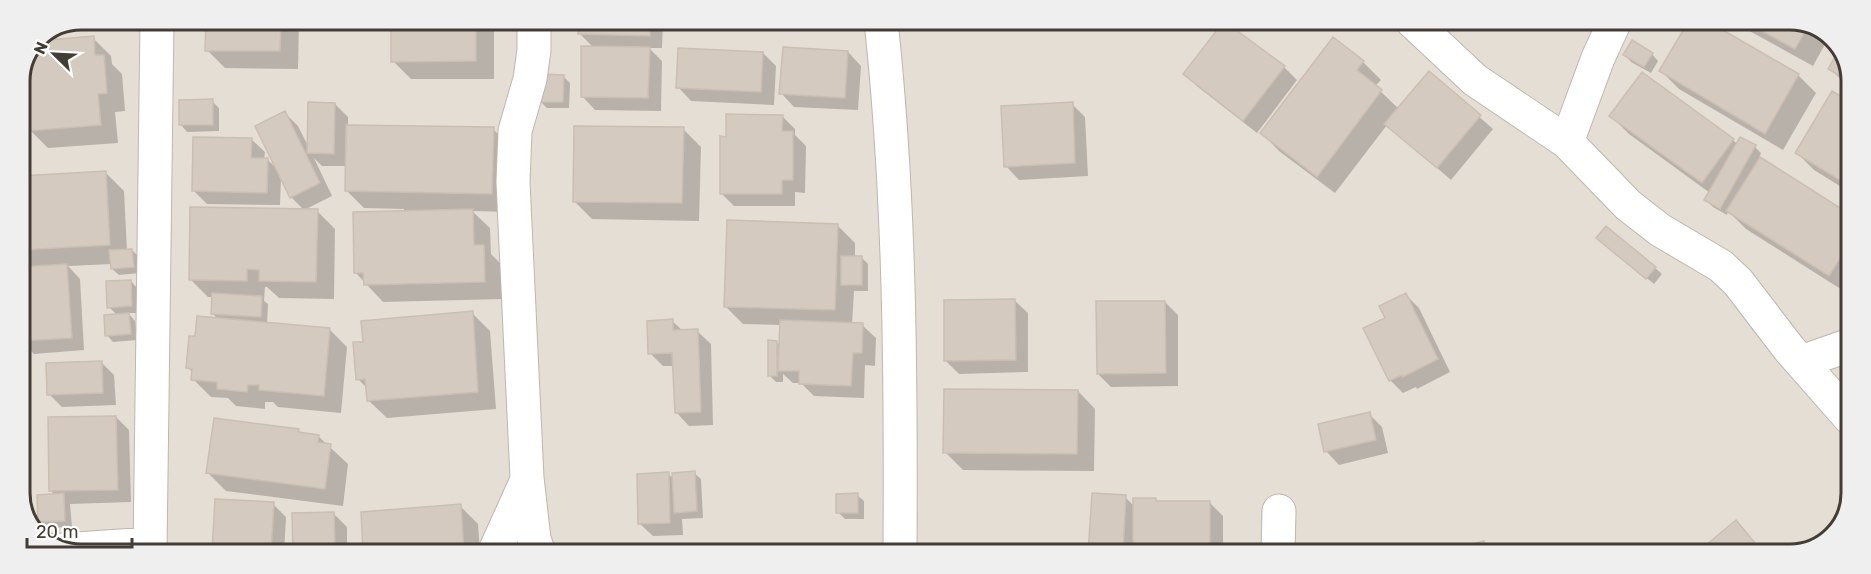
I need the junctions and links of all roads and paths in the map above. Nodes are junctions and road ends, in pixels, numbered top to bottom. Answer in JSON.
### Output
{"nodes":[{"id":1,"x":157,"y":30,"type":"edge"},
{"id":2,"x":534,"y":30,"type":"edge"},
{"id":3,"x":882,"y":30,"type":"edge"},
{"id":4,"x":1422,"y":30,"type":"edge"},
{"id":5,"x":1611,"y":30,"type":"edge"},
{"id":6,"x":1567,"y":142,"type":"junction"},
{"id":7,"x":1841,"y":348,"type":"edge"},
{"id":8,"x":1800,"y":362,"type":"junction"},
{"id":9,"x":1841,"y":408,"type":"edge"},
{"id":10,"x":527,"y":478,"type":"junction"},
{"id":11,"x":1279,"y":511,"type":"dead end"},
{"id":12,"x":150,"y":544,"type":"edge"},
{"id":13,"x":498,"y":544,"type":"edge"},
{"id":14,"x":536,"y":544,"type":"edge"},
{"id":15,"x":900,"y":544,"type":"edge"},
{"id":16,"x":1278,"y":544,"type":"edge"}],
"edges":[{"from":1,"to":12,"type":"street"},
{"from":2,"to":10,"type":"street"},
{"from":3,"to":15,"type":"street"},
{"from":4,"to":6,"type":"street"},
{"from":5,"to":6,"type":"street"},
{"from":6,"to":8,"type":"street"},
{"from":7,"to":8,"type":"street"},
{"from":8,"to":9,"type":"street"},
{"from":10,"to":13,"type":"street"},
{"from":10,"to":14,"type":"street"},
{"from":11,"to":16,"type":"street"}]}
